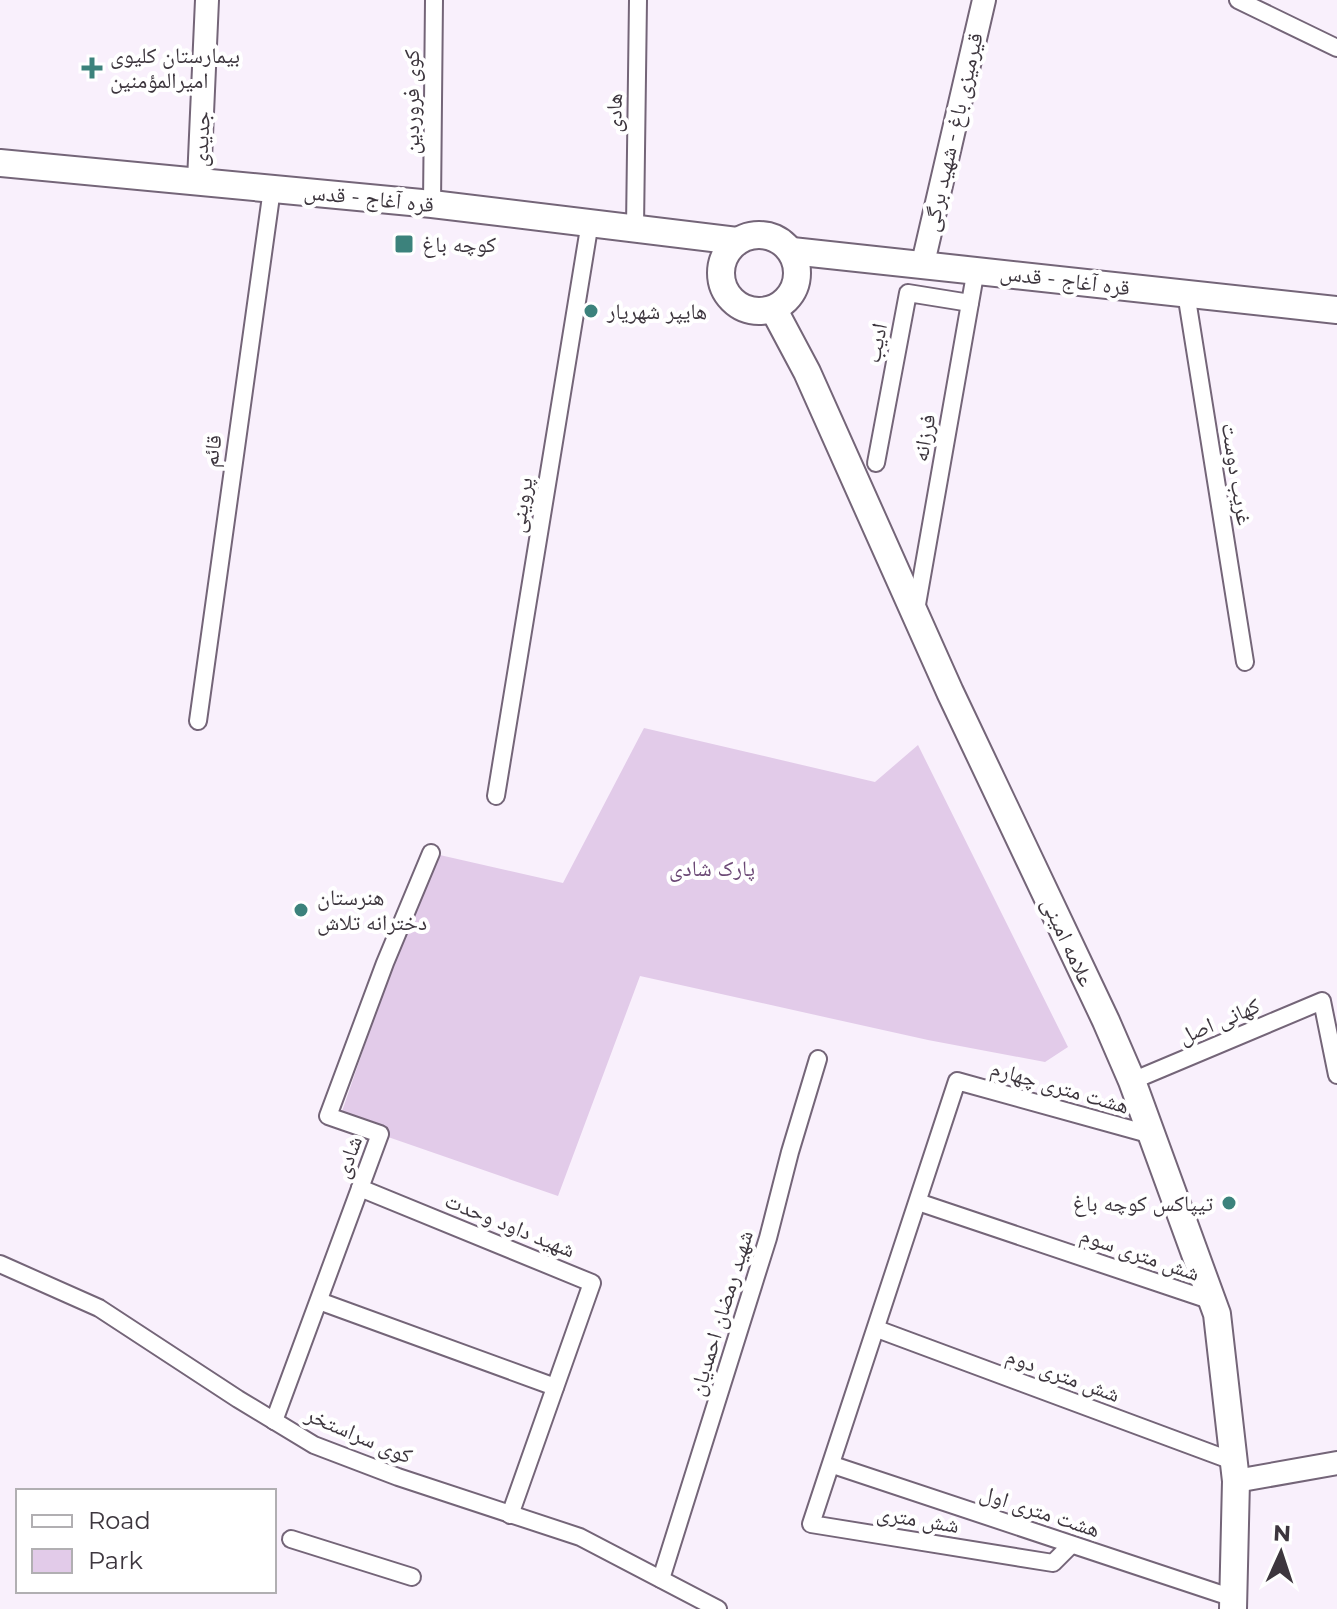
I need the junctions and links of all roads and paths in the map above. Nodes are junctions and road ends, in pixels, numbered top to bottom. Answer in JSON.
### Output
{"nodes":[{"id":1,"x":207,"y":0,"type":"edge"},
{"id":2,"x":434,"y":0,"type":"edge"},
{"id":3,"x":638,"y":0,"type":"edge"},
{"id":4,"x":984,"y":0,"type":"edge"},
{"id":5,"x":1238,"y":0,"type":"edge"},
{"id":6,"x":1337,"y":48,"type":"edge"},
{"id":7,"x":0,"y":163,"type":"edge"},
{"id":8,"x":199,"y":181,"type":"junction"},
{"id":9,"x":272,"y":189,"type":"junction"},
{"id":10,"x":432,"y":204,"type":"junction"},
{"id":11,"x":590,"y":222,"type":"junction"},
{"id":12,"x":635,"y":227,"type":"junction"},
{"id":13,"x":737,"y":241,"type":"junction"},
{"id":14,"x":792,"y":251,"type":"junction"},
{"id":15,"x":923,"y":263,"type":"junction"},
{"id":16,"x":976,"y":269,"type":"junction"},
{"id":17,"x":1186,"y":293,"type":"junction"},
{"id":18,"x":970,"y":303,"type":"junction"},
{"id":19,"x":774,"y":310,"type":"junction"},
{"id":20,"x":1337,"y":310,"type":"edge"},
{"id":21,"x":876,"y":463,"type":"dead end"},
{"id":22,"x":915,"y":614,"type":"junction"},
{"id":23,"x":1245,"y":662,"type":"dead end"},
{"id":24,"x":198,"y":721,"type":"dead end"},
{"id":25,"x":496,"y":796,"type":"dead end"},
{"id":26,"x":431,"y":853,"type":"dead end"},
{"id":27,"x":818,"y":1059,"type":"dead end"},
{"id":28,"x":1337,"y":1075,"type":"edge"},
{"id":29,"x":1132,"y":1081,"type":"junction"},
{"id":30,"x":1152,"y":1135,"type":"junction"},
{"id":31,"x":360,"y":1188,"type":"junction"},
{"id":32,"x":918,"y":1202,"type":"junction"},
{"id":33,"x":0,"y":1264,"type":"edge"},
{"id":34,"x":319,"y":1301,"type":"junction"},
{"id":35,"x":1212,"y":1301,"type":"junction"},
{"id":36,"x":877,"y":1329,"type":"junction"},
{"id":37,"x":555,"y":1387,"type":"junction"},
{"id":38,"x":274,"y":1421,"type":"junction"},
{"id":39,"x":1337,"y":1463,"type":"edge"},
{"id":40,"x":833,"y":1465,"type":"junction"},
{"id":41,"x":1235,"y":1472,"type":"junction"},
{"id":42,"x":510,"y":1515,"type":"junction"},
{"id":43,"x":291,"y":1539,"type":"dead end"},
{"id":44,"x":1071,"y":1545,"type":"junction"},
{"id":45,"x":412,"y":1577,"type":"dead end"},
{"id":46,"x":661,"y":1579,"type":"junction"},
{"id":47,"x":1233,"y":1604,"type":"edge"},
{"id":48,"x":718,"y":1609,"type":"edge"}],
"edges":[{"from":1,"to":8,"type":"street","name":"جدیدی"},
{"from":2,"to":10,"type":"street","name":"کوی فروردین"},
{"from":3,"to":12,"type":"street","name":"هادی"},
{"from":4,"to":15,"type":"street","name":"قیرمیزی باغ - شهید برگی"},
{"from":5,"to":6,"type":"street"},
{"from":7,"to":8,"type":"main road","name":"قره آغاج - قدس"},
{"from":8,"to":9,"type":"main road","name":"قره آغاج - قدس"},
{"from":9,"to":10,"type":"main road","name":"قره آغاج - قدس"},
{"from":9,"to":24,"type":"street","name":"قائم"},
{"from":10,"to":11,"type":"main road","name":"قره آغاج - قدس"},
{"from":11,"to":12,"type":"main road","name":"قره آغاج - قدس"},
{"from":11,"to":25,"type":"street","name":"پروینی"},
{"from":12,"to":13,"type":"main road","name":"قره آغاج - قدس"},
{"from":13,"to":14,"type":"main road"},
{"from":13,"to":19,"type":"main road"},
{"from":14,"to":15,"type":"main road","name":"قره آغاج - قدس"},
{"from":14,"to":19,"type":"main road"},
{"from":15,"to":16,"type":"main road","name":"قره آغاج - قدس"},
{"from":16,"to":17,"type":"main road","name":"قره آغاج - قدس"},
{"from":16,"to":18,"type":"street","name":"فرزانه"},
{"from":17,"to":20,"type":"main road","name":"قره آغاج - قدس"},
{"from":17,"to":23,"type":"street","name":"غریب دوست"},
{"from":18,"to":21,"type":"street","name":"ادیب"},
{"from":18,"to":22,"type":"street","name":"فرزانه"},
{"from":19,"to":22,"type":"main road","name":"علامه امینی"},
{"from":22,"to":29,"type":"main road","name":"علامه امینی"},
{"from":26,"to":31,"type":"street","name":"شادی"},
{"from":27,"to":46,"type":"street","name":"شهید رمضان احمدیان"},
{"from":28,"to":29,"type":"street","name":"کهانی اصل"},
{"from":29,"to":30,"type":"main road","name":"علامه امینی"},
{"from":30,"to":32,"type":"street","name":"هشت متری چهارم"},
{"from":30,"to":35,"type":"main road","name":"علامه امینی"},
{"from":31,"to":34,"type":"street","name":"شادی"},
{"from":31,"to":37,"type":"street","name":"شهید داود وحدت"},
{"from":32,"to":35,"type":"street","name":"شش متری سوم"},
{"from":32,"to":36,"type":"street"},
{"from":33,"to":38,"type":"street","name":"کوی سراستخر"},
{"from":34,"to":37,"type":"street"},
{"from":34,"to":38,"type":"street","name":"شادی"},
{"from":35,"to":41,"type":"main road","name":"علامه امینی"},
{"from":36,"to":40,"type":"street"},
{"from":36,"to":41,"type":"street","name":"شش متری دوم"},
{"from":37,"to":42,"type":"street","name":"شهید داود وحدت"},
{"from":38,"to":42,"type":"street","name":"کوی سراستخر"},
{"from":39,"to":41,"type":"street"},
{"from":40,"to":44,"type":"street","name":"هشت متری اول"},
{"from":40,"to":44,"type":"street","name":"شش متری"},
{"from":41,"to":47,"type":"main road","name":"علامه امینی"},
{"from":42,"to":46,"type":"street","name":"کوی سراستخر"},
{"from":43,"to":45,"type":"street"},
{"from":44,"to":47,"type":"street","name":"هشت متری اول"},
{"from":46,"to":48,"type":"street","name":"کوی سراستخر"}]}
